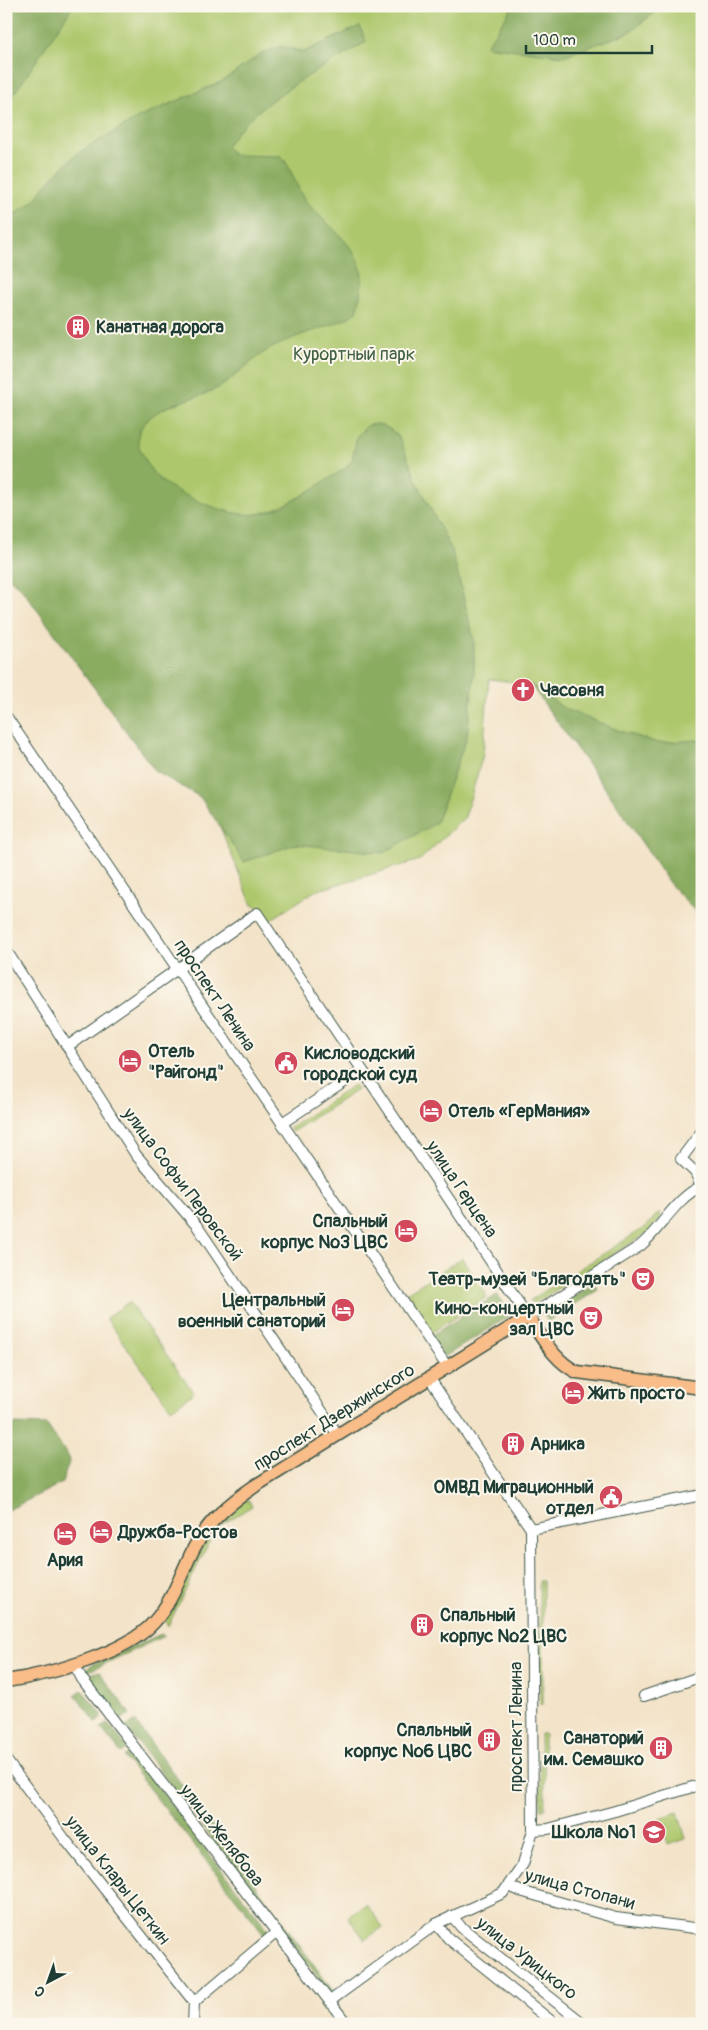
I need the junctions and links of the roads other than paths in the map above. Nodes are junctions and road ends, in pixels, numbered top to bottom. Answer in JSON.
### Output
{"nodes":[{"id":1,"x":6,"y":716,"type":"edge"},
{"id":2,"x":6,"y":950,"type":"edge"},
{"id":3,"x":178,"y":969,"type":"junction"},
{"id":4,"x":68,"y":1046,"type":"junction"},
{"id":5,"x":361,"y":1071,"type":"junction"},
{"id":6,"x":282,"y":1123,"type":"junction"},
{"id":7,"x":702,"y":1131,"type":"edge"},
{"id":8,"x":702,"y":1186,"type":"edge"},
{"id":9,"x":528,"y":1317,"type":"junction"},
{"id":10,"x":448,"y":1368,"type":"junction"},
{"id":11,"x":430,"y":1379,"type":"junction"},
{"id":12,"x":702,"y":1388,"type":"edge"},
{"id":13,"x":338,"y":1435,"type":"junction"},
{"id":14,"x":702,"y":1495,"type":"edge"},
{"id":15,"x":530,"y":1529,"type":"junction"},
{"id":16,"x":74,"y":1664,"type":"junction"},
{"id":17,"x":702,"y":1676,"type":"edge"},
{"id":18,"x":6,"y":1681,"type":"edge"},
{"id":19,"x":644,"y":1696,"type":"dead end"},
{"id":20,"x":6,"y":1760,"type":"edge"},
{"id":21,"x":702,"y":1784,"type":"edge"},
{"id":22,"x":533,"y":1830,"type":"junction"},
{"id":23,"x":509,"y":1886,"type":"junction"},
{"id":24,"x":452,"y":1916,"type":"junction"},
{"id":25,"x":436,"y":1924,"type":"junction"},
{"id":26,"x":702,"y":1928,"type":"edge"},
{"id":27,"x":277,"y":1932,"type":"junction"},
{"id":28,"x":330,"y":2001,"type":"junction"},
{"id":29,"x":194,"y":2002,"type":"junction"},
{"id":30,"x":551,"y":2021,"type":"dead end"},
{"id":31,"x":193,"y":2024,"type":"edge"},
{"id":32,"x":347,"y":2024,"type":"edge"},
{"id":33,"x":584,"y":2024,"type":"edge"}],
"edges":[{"from":1,"to":3,"type":"street","name":"проспект Ленина"},
{"from":2,"to":4,"type":"street","name":"улица Софьи Перовской"},
{"from":3,"to":4,"type":"street"},
{"from":3,"to":5,"type":"street","name":"улица Герцена"},
{"from":3,"to":6,"type":"street","name":"проспект Ленина"},
{"from":4,"to":13,"type":"street","name":"улица Софьи Перовской"},
{"from":5,"to":6,"type":"street"},
{"from":5,"to":9,"type":"street","name":"улица Герцена"},
{"from":6,"to":10,"type":"street","name":"проспект Ленина"},
{"from":7,"to":8,"type":"street"},
{"from":8,"to":9,"type":"street","name":"проспект Дзержинского"},
{"from":9,"to":10,"type":"main road","name":"проспект Дзержинского"},
{"from":9,"to":12,"type":"main road","name":"улица Герцена"},
{"from":10,"to":11,"type":"main road","name":"проспект Дзержинского"},
{"from":11,"to":13,"type":"main road","name":"проспект Дзержинского"},
{"from":11,"to":15,"type":"street"},
{"from":13,"to":16,"type":"main road","name":"проспект Дзержинского"},
{"from":14,"to":15,"type":"street"},
{"from":15,"to":22,"type":"street","name":"проспект Ленина"},
{"from":16,"to":18,"type":"main road","name":"проспект Дзержинского"},
{"from":16,"to":27,"type":"street","name":"улица Желябова"},
{"from":17,"to":19,"type":"street"},
{"from":20,"to":29,"type":"street","name":"улица Клары Цеткин"},
{"from":21,"to":22,"type":"street"},
{"from":22,"to":23,"type":"street","name":"проспект Ленина"},
{"from":23,"to":24,"type":"street","name":"проспект Ленина"},
{"from":23,"to":26,"type":"street","name":"улица Стопани"},
{"from":24,"to":25,"type":"street","name":"проспект Ленина"},
{"from":24,"to":33,"type":"street","name":"улица Урицкого"},
{"from":25,"to":28,"type":"street","name":"проспект Ленина"},
{"from":25,"to":30,"type":"street","name":"улица Урицкого"},
{"from":27,"to":28,"type":"street","name":"улица Желябова"},
{"from":27,"to":29,"type":"street"},
{"from":28,"to":32,"type":"street","name":"улица Желябова"},
{"from":29,"to":31,"type":"street"}]}
